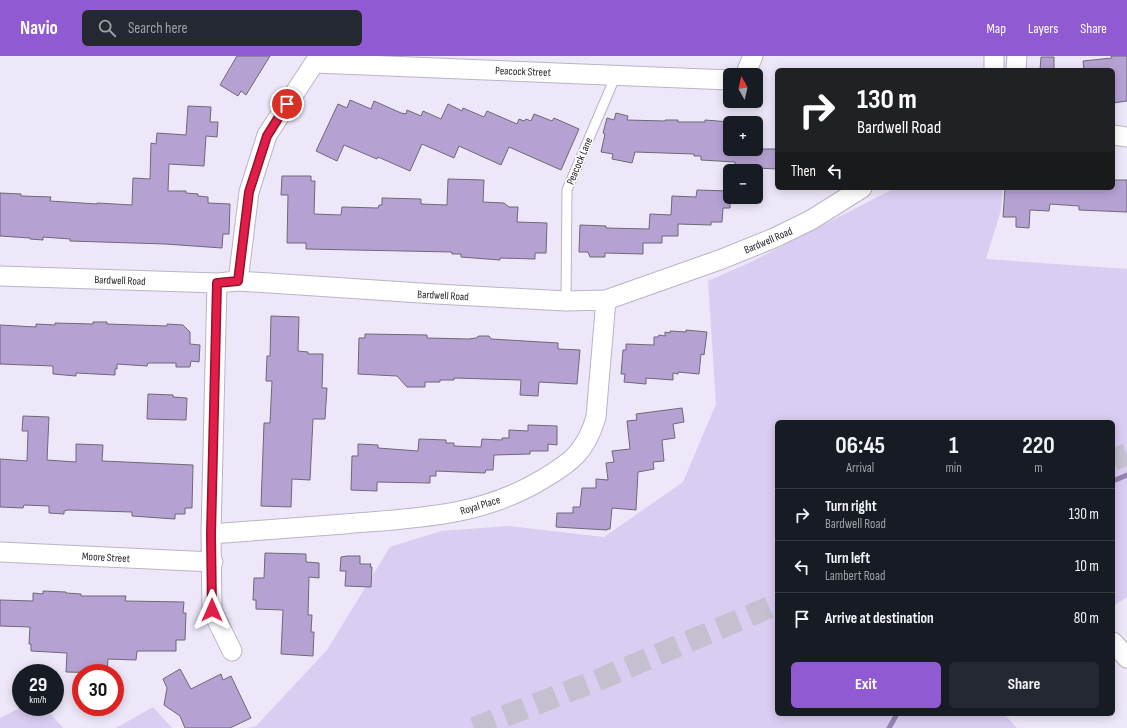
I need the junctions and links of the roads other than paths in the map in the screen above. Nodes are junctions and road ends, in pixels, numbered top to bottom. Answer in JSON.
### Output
{"nodes":[{"id":1,"x":753,"y":56,"type":"edge"},
{"id":2,"x":994,"y":56,"type":"edge"},
{"id":3,"x":1017,"y":56,"type":"edge"},
{"id":4,"x":317,"y":59,"type":"edge"},
{"id":5,"x":748,"y":68,"type":"edge"},
{"id":6,"x":994,"y":68,"type":"edge"},
{"id":7,"x":1016,"y":68,"type":"edge"},
{"id":8,"x":616,"y":75,"type":"junction"},
{"id":9,"x":723,"y":80,"type":"edge"},
{"id":10,"x":1115,"y":135,"type":"edge"},
{"id":11,"x":1127,"y":138,"type":"edge"},
{"id":12,"x":1127,"y":143,"type":"edge"},
{"id":13,"x":1115,"y":145,"type":"edge"},
{"id":14,"x":859,"y":190,"type":"edge"},
{"id":15,"x":0,"y":276,"type":"edge"},
{"id":16,"x":238,"y":281,"type":"junction"},
{"id":17,"x":217,"y":283,"type":"junction"},
{"id":18,"x":606,"y":300,"type":"junction"},
{"id":19,"x":566,"y":301,"type":"junction"},
{"id":20,"x":211,"y":534,"type":"junction"},
{"id":21,"x":0,"y":552,"type":"edge"},
{"id":22,"x":213,"y":562,"type":"junction"},
{"id":23,"x":1115,"y":644,"type":"edge"},
{"id":24,"x":232,"y":651,"type":"dead end"},
{"id":25,"x":1127,"y":658,"type":"edge"}],
"edges":[{"from":1,"to":5,"type":"street"},
{"from":2,"to":6,"type":"street"},
{"from":3,"to":7,"type":"street"},
{"from":4,"to":8,"type":"street","name":"Peacock Street"},
{"from":4,"to":16,"type":"street"},
{"from":8,"to":9,"type":"street","name":"Peacock Street"},
{"from":8,"to":19,"type":"lane","name":"Peacock Lane"},
{"from":10,"to":11,"type":"street"},
{"from":12,"to":13,"type":"lane"},
{"from":14,"to":18,"type":"street","name":"Bardwell Road"},
{"from":15,"to":17,"type":"street","name":"Bardwell Road"},
{"from":16,"to":17,"type":"street","name":"Bardwell Road"},
{"from":16,"to":19,"type":"street","name":"Bardwell Road"},
{"from":17,"to":20,"type":"street"},
{"from":18,"to":19,"type":"street","name":"Bardwell Road"},
{"from":18,"to":20,"type":"street","name":"Royal Place"},
{"from":20,"to":22,"type":"street"},
{"from":21,"to":22,"type":"street","name":"Moore Street"},
{"from":22,"to":24,"type":"street"},
{"from":23,"to":25,"type":"street"}]}
